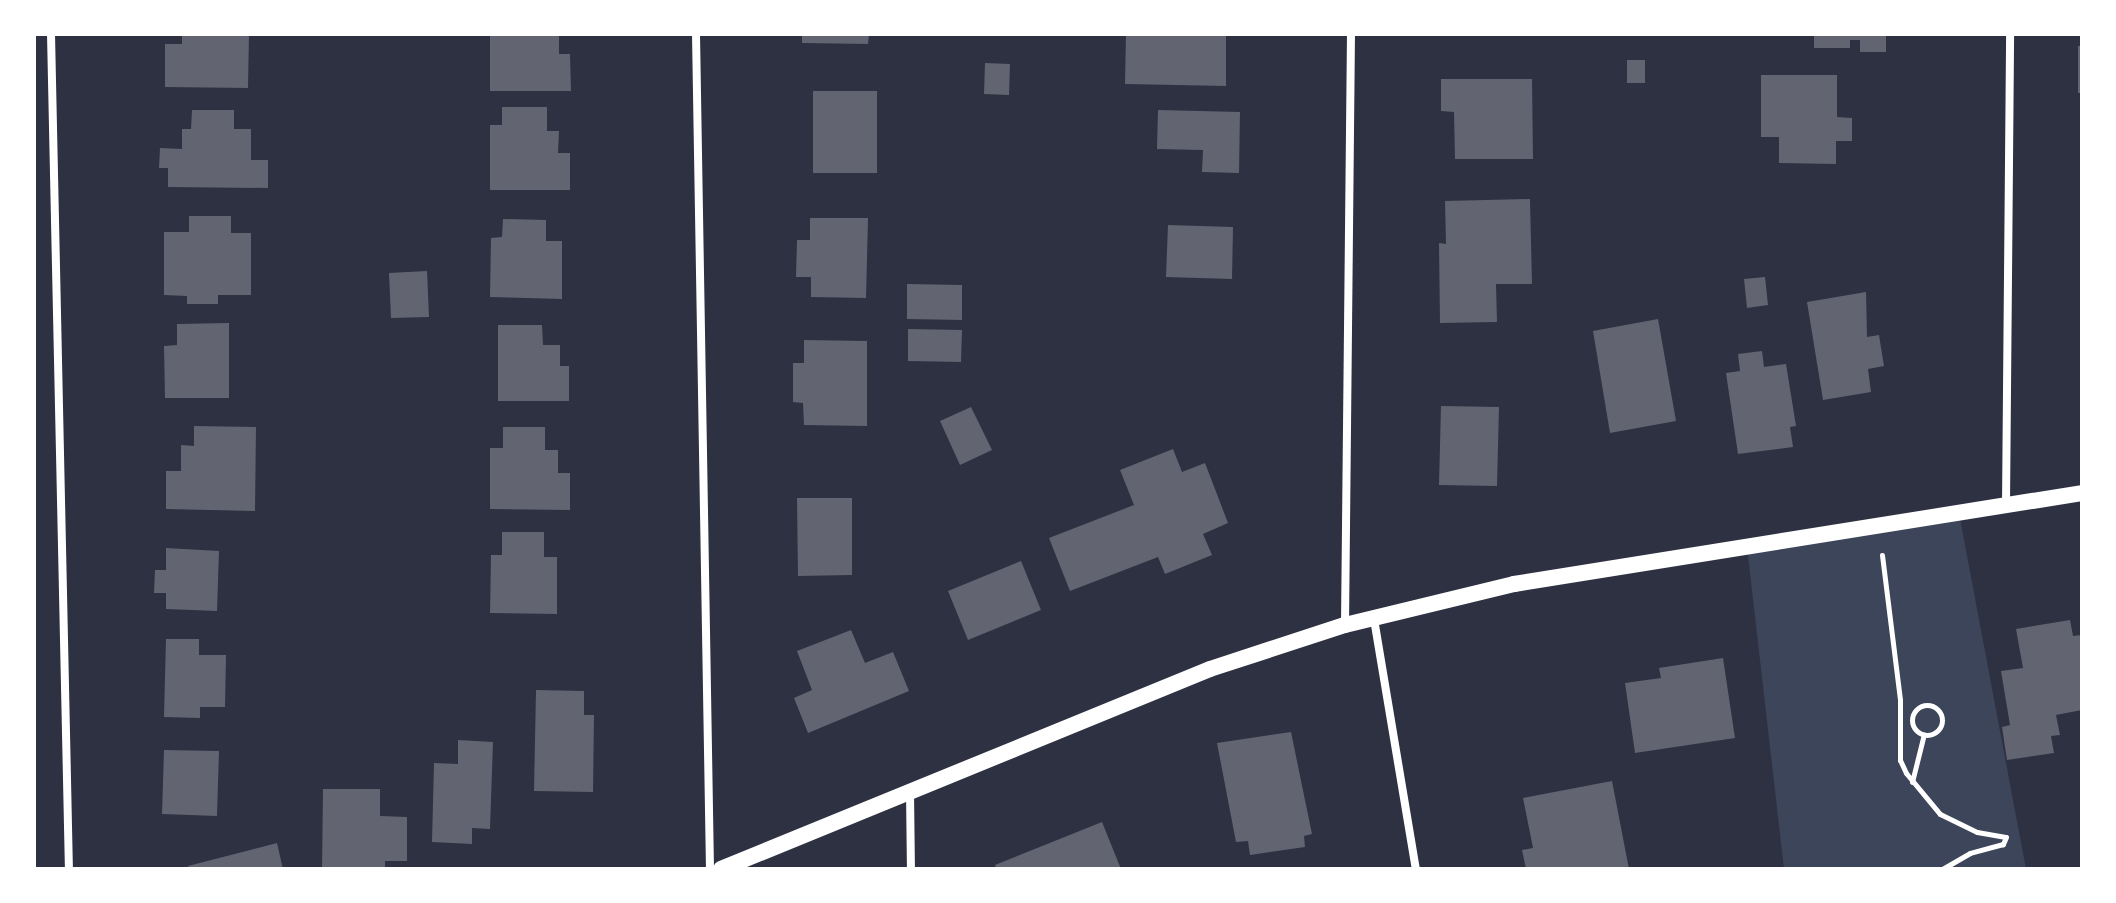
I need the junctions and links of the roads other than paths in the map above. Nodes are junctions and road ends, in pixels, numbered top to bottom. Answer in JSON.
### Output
{"nodes":[{"id":1,"x":51,"y":34,"type":"edge"},
{"id":2,"x":696,"y":34,"type":"edge"},
{"id":3,"x":1351,"y":34,"type":"edge"},
{"id":4,"x":2010,"y":34,"type":"edge"},
{"id":5,"x":2082,"y":493,"type":"edge"},
{"id":6,"x":2006,"y":505,"type":"junction"},
{"id":7,"x":1374,"y":619,"type":"junction"},
{"id":8,"x":1345,"y":625,"type":"junction"},
{"id":9,"x":910,"y":792,"type":"junction"},
{"id":10,"x":69,"y":869,"type":"edge"},
{"id":11,"x":710,"y":869,"type":"edge"},
{"id":12,"x":721,"y":869,"type":"edge"},
{"id":13,"x":911,"y":869,"type":"edge"},
{"id":14,"x":1416,"y":869,"type":"edge"}],
"edges":[{"from":1,"to":10,"type":"street"},
{"from":2,"to":11,"type":"street"},
{"from":3,"to":8,"type":"street"},
{"from":4,"to":6,"type":"street"},
{"from":5,"to":6,"type":"main road"},
{"from":6,"to":7,"type":"main road"},
{"from":7,"to":8,"type":"main road"},
{"from":7,"to":14,"type":"street"},
{"from":8,"to":9,"type":"main road"},
{"from":9,"to":12,"type":"main road"},
{"from":9,"to":13,"type":"street"}]}
